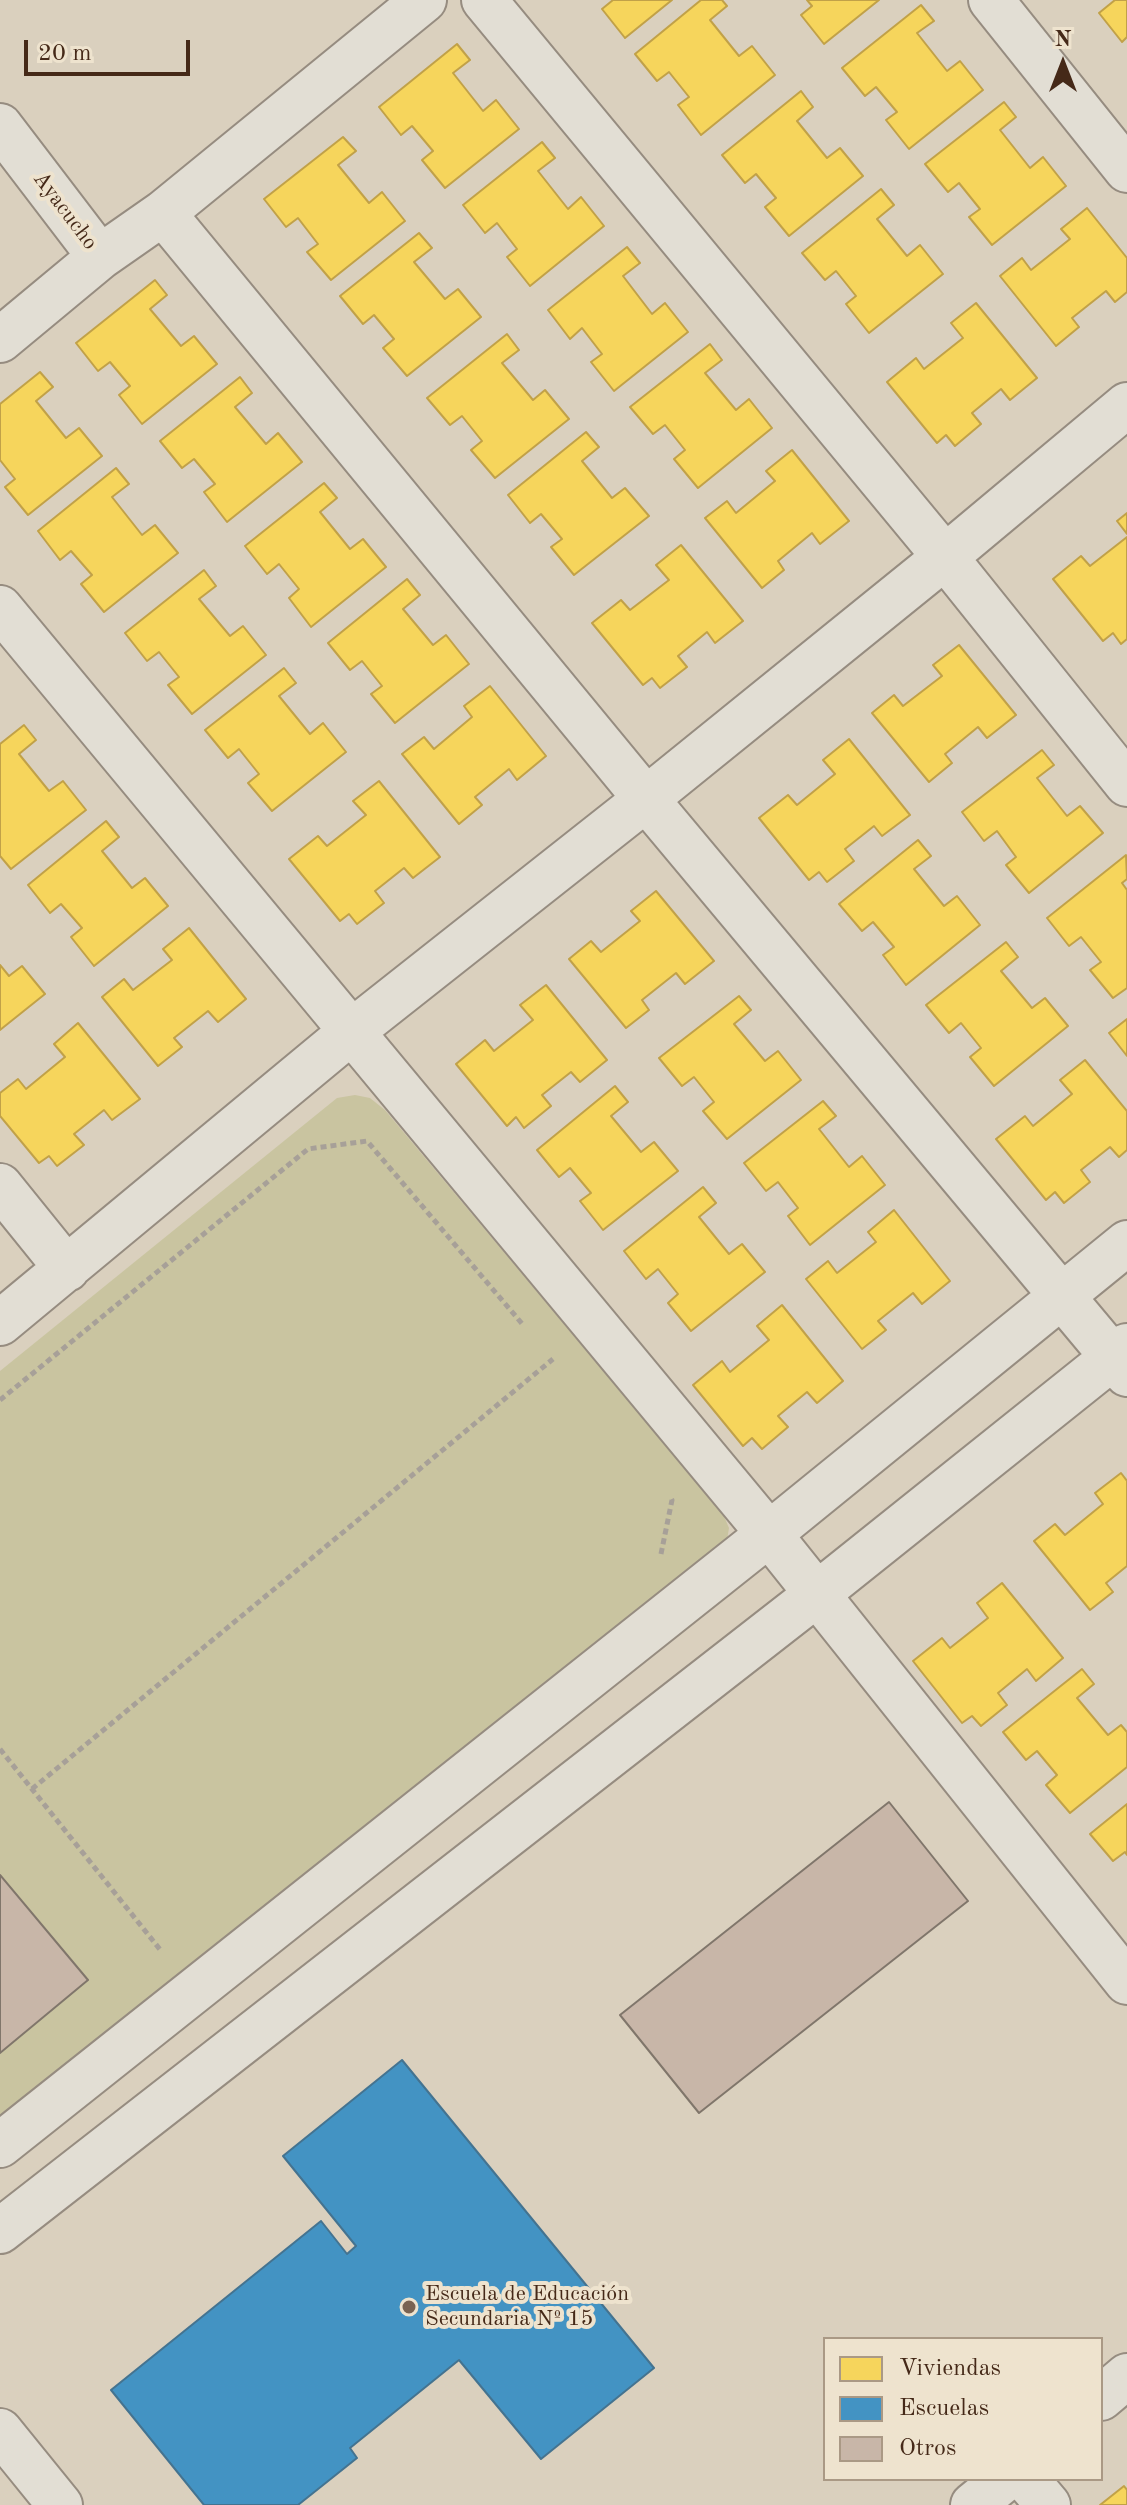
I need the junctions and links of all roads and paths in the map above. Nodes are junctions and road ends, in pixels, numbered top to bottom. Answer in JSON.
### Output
{"nodes":[{"id":1,"x":424,"y":0,"type":"edge"},
{"id":2,"x":484,"y":0,"type":"edge"},
{"id":3,"x":991,"y":0,"type":"edge"},
{"id":4,"x":0,"y":126,"type":"edge"},
{"id":5,"x":1127,"y":170,"type":"edge"},
{"id":6,"x":163,"y":213,"type":"junction"},
{"id":7,"x":100,"y":257,"type":"junction"},
{"id":8,"x":0,"y":340,"type":"edge"},
{"id":9,"x":1127,"y":405,"type":"edge"},
{"id":10,"x":945,"y":557,"type":"junction"},
{"id":11,"x":0,"y":608,"type":"edge"},
{"id":12,"x":1127,"y":784,"type":"edge"},
{"id":13,"x":646,"y":799,"type":"junction"},
{"id":14,"x":351,"y":1032,"type":"junction"},
{"id":15,"x":0,"y":1186,"type":"edge"},
{"id":16,"x":1127,"y":1243,"type":"edge"},
{"id":17,"x":67,"y":1269,"type":"junction"},
{"id":18,"x":1060,"y":1296,"type":"junction"},
{"id":19,"x":0,"y":1323,"type":"edge"},
{"id":20,"x":532,"y":1335,"type":"dead end"},
{"id":21,"x":1122,"y":1359,"type":"edge"},
{"id":22,"x":563,"y":1371,"type":"dead end"},
{"id":23,"x":0,"y":1400,"type":"edge"},
{"id":24,"x":662,"y":1488,"type":"dead end"},
{"id":25,"x":769,"y":1534,"type":"junction"},
{"id":26,"x":659,"y":1564,"type":"dead end"},
{"id":27,"x":817,"y":1594,"type":"junction"},
{"id":28,"x":0,"y":1749,"type":"edge"},
{"id":29,"x":32,"y":1789,"type":"junction"},
{"id":30,"x":1127,"y":1982,"type":"edge"},
{"id":31,"x":194,"y":1991,"type":"junction"},
{"id":32,"x":0,"y":2145,"type":"edge"},
{"id":33,"x":0,"y":2231,"type":"edge"},
{"id":34,"x":1127,"y":2376,"type":"edge"},
{"id":35,"x":1103,"y":2396,"type":"edge"},
{"id":36,"x":0,"y":2431,"type":"edge"},
{"id":37,"x":1003,"y":2481,"type":"edge"},
{"id":38,"x":1028,"y":2481,"type":"edge"},
{"id":39,"x":60,"y":2505,"type":"edge"},
{"id":40,"x":973,"y":2505,"type":"edge"},
{"id":41,"x":1048,"y":2505,"type":"edge"}],
"edges":[{"from":1,"to":6,"type":"street"},
{"from":2,"to":10,"type":"street"},
{"from":3,"to":5,"type":"street"},
{"from":4,"to":7,"type":"street","name":"Ayacucho"},
{"from":6,"to":7,"type":"street"},
{"from":6,"to":13,"type":"street"},
{"from":7,"to":8,"type":"street"},
{"from":9,"to":10,"type":"street"},
{"from":10,"to":12,"type":"street"},
{"from":10,"to":13,"type":"street"},
{"from":11,"to":14,"type":"street"},
{"from":13,"to":14,"type":"street"},
{"from":13,"to":18,"type":"street"},
{"from":14,"to":17,"type":"street"},
{"from":14,"to":25,"type":"street"},
{"from":15,"to":17,"type":"street"},
{"from":16,"to":18,"type":"street"},
{"from":17,"to":19,"type":"street"},
{"from":18,"to":21,"type":"street"},
{"from":18,"to":25,"type":"street"},
{"from":20,"to":23,"type":"path"},
{"from":21,"to":27,"type":"street"},
{"from":22,"to":29,"type":"path"},
{"from":24,"to":26,"type":"path"},
{"from":25,"to":27,"type":"street"},
{"from":25,"to":31,"type":"street"},
{"from":27,"to":30,"type":"street"},
{"from":27,"to":33,"type":"street"},
{"from":28,"to":29,"type":"path"},
{"from":29,"to":31,"type":"path"},
{"from":31,"to":32,"type":"street"},
{"from":34,"to":35,"type":"street"},
{"from":36,"to":39,"type":"street"},
{"from":37,"to":40,"type":"street"},
{"from":38,"to":41,"type":"street"}]}
